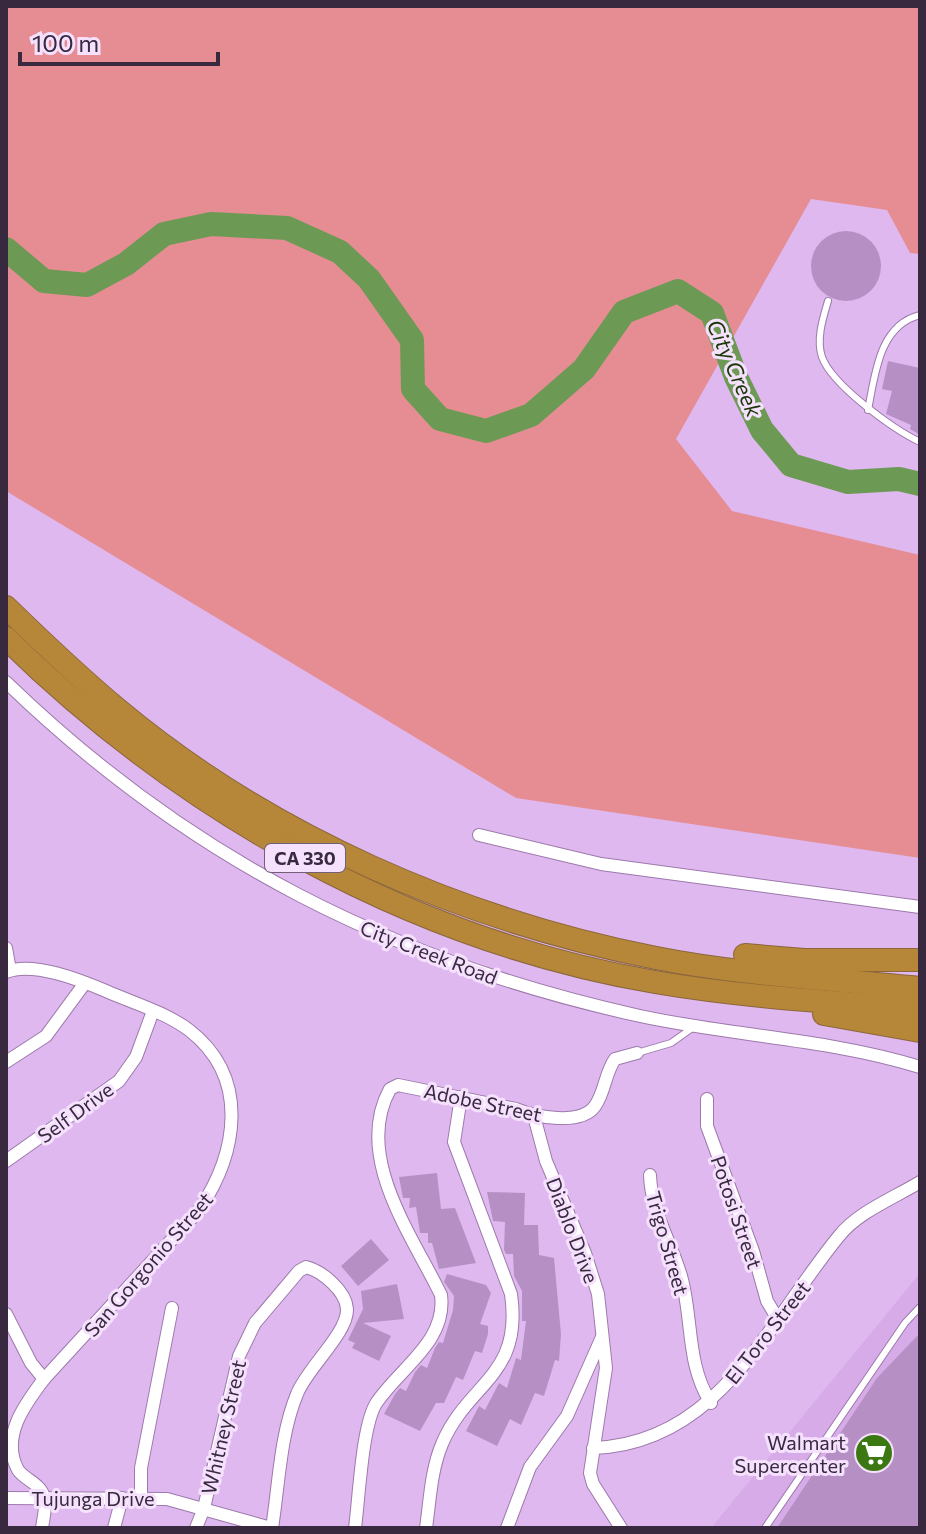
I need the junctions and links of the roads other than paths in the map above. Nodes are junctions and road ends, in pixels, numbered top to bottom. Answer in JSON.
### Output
{"nodes":[{"id":1,"x":828,"y":301,"type":"dead end"},
{"id":2,"x":920,"y":315,"type":"edge"},
{"id":3,"x":868,"y":410,"type":"junction"},
{"id":4,"x":920,"y":442,"type":"edge"},
{"id":5,"x":6,"y":607,"type":"edge"},
{"id":6,"x":6,"y":638,"type":"edge"},
{"id":7,"x":6,"y":682,"type":"edge"},
{"id":8,"x":479,"y":835,"type":"dead end"},
{"id":9,"x":920,"y":907,"type":"edge"},
{"id":10,"x":581,"y":941,"type":"junction"},
{"id":11,"x":6,"y":948,"type":"edge"},
{"id":12,"x":920,"y":960,"type":"edge"},
{"id":13,"x":8,"y":971,"type":"edge"},
{"id":14,"x":654,"y":982,"type":"junction"},
{"id":15,"x":85,"y":983,"type":"junction"},
{"id":16,"x":920,"y":988,"type":"edge"},
{"id":17,"x":920,"y":1009,"type":"edge"},
{"id":18,"x":153,"y":1011,"type":"junction"},
{"id":19,"x":696,"y":1025,"type":"junction"},
{"id":20,"x":920,"y":1031,"type":"edge"},
{"id":21,"x":637,"y":1053,"type":"joint"},
{"id":22,"x":6,"y":1062,"type":"edge"},
{"id":23,"x":920,"y":1067,"type":"edge"},
{"id":24,"x":461,"y":1097,"type":"junction"},
{"id":25,"x":707,"y":1099,"type":"dead end"},
{"id":26,"x":534,"y":1116,"type":"junction"},
{"id":27,"x":6,"y":1161,"type":"edge"},
{"id":28,"x":650,"y":1175,"type":"dead end"},
{"id":29,"x":920,"y":1182,"type":"edge"},
{"id":30,"x":920,"y":1307,"type":"edge"},
{"id":31,"x":172,"y":1308,"type":"dead end"},
{"id":32,"x":6,"y":1314,"type":"edge"},
{"id":33,"x":779,"y":1321,"type":"junction"},
{"id":34,"x":602,"y":1337,"type":"junction"},
{"id":35,"x":44,"y":1379,"type":"junction"},
{"id":36,"x":711,"y":1403,"type":"junction"},
{"id":37,"x":593,"y":1448,"type":"junction"},
{"id":38,"x":141,"y":1497,"type":"junction"},
{"id":39,"x":6,"y":1498,"type":"edge"},
{"id":40,"x":45,"y":1498,"type":"junction"},
{"id":41,"x":122,"y":1498,"type":"junction"},
{"id":42,"x":204,"y":1508,"type":"junction"},
{"id":43,"x":42,"y":1528,"type":"edge"},
{"id":44,"x":114,"y":1528,"type":"edge"},
{"id":45,"x":196,"y":1528,"type":"edge"},
{"id":46,"x":272,"y":1528,"type":"edge"},
{"id":47,"x":355,"y":1528,"type":"edge"},
{"id":48,"x":426,"y":1528,"type":"edge"},
{"id":49,"x":507,"y":1528,"type":"edge"},
{"id":50,"x":621,"y":1528,"type":"edge"},
{"id":51,"x":765,"y":1528,"type":"edge"}],
"edges":[{"from":1,"to":3,"type":"lane"},
{"from":2,"to":3,"type":"lane"},
{"from":3,"to":4,"type":"lane"},
{"from":5,"to":10,"type":"highway","number":"CA 330"},
{"from":6,"to":14,"type":"highway","number":"CA 330"},
{"from":7,"to":19,"type":"street","name":"City Creek Road"},
{"from":8,"to":9,"type":"street"},
{"from":10,"to":12,"type":"highway"},
{"from":10,"to":16,"type":"highway","number":"CA 330"},
{"from":11,"to":13,"type":"street"},
{"from":13,"to":15,"type":"street","name":"San Gorgonio Street"},
{"from":14,"to":17,"type":"highway","number":"CA 330"},
{"from":14,"to":20,"type":"highway"},
{"from":15,"to":18,"type":"street","name":"San Gorgonio Street"},
{"from":15,"to":22,"type":"street"},
{"from":18,"to":27,"type":"street","name":"Self Drive"},
{"from":18,"to":35,"type":"street","name":"San Gorgonio Street"},
{"from":19,"to":21,"type":"lane"},
{"from":19,"to":23,"type":"street","name":"City Creek Road"},
{"from":21,"to":26,"type":"street","name":"Adobe Street"},
{"from":24,"to":26,"type":"street","name":"Adobe Street"},
{"from":24,"to":47,"type":"street","name":"Adobe Street"},
{"from":24,"to":48,"type":"street"},
{"from":25,"to":33,"type":"street","name":"Potosi Street"},
{"from":26,"to":34,"type":"street","name":"Diablo Drive"},
{"from":28,"to":36,"type":"street","name":"Trigo Street"},
{"from":29,"to":33,"type":"street","name":"El Toro Street"},
{"from":30,"to":51,"type":"lane"},
{"from":31,"to":38,"type":"street"},
{"from":32,"to":35,"type":"street"},
{"from":33,"to":36,"type":"street","name":"El Toro Street"},
{"from":34,"to":37,"type":"street","name":"Diablo Drive"},
{"from":34,"to":49,"type":"street"},
{"from":35,"to":40,"type":"street","name":"San Gorgonio Street"},
{"from":36,"to":37,"type":"street","name":"El Toro Street"},
{"from":37,"to":50,"type":"street","name":"Diablo Drive"},
{"from":38,"to":41,"type":"street","name":"Tujunga Drive"},
{"from":38,"to":42,"type":"street","name":"Tujunga Drive"},
{"from":39,"to":40,"type":"street","name":"Tujunga Drive"},
{"from":40,"to":41,"type":"street","name":"Tujunga Drive"},
{"from":40,"to":43,"type":"street"},
{"from":41,"to":44,"type":"street"},
{"from":42,"to":45,"type":"street","name":"Whitney Street"},
{"from":42,"to":46,"type":"street","name":"Tujunga Drive"},
{"from":42,"to":46,"type":"street","name":"Whitney Street"}]}
